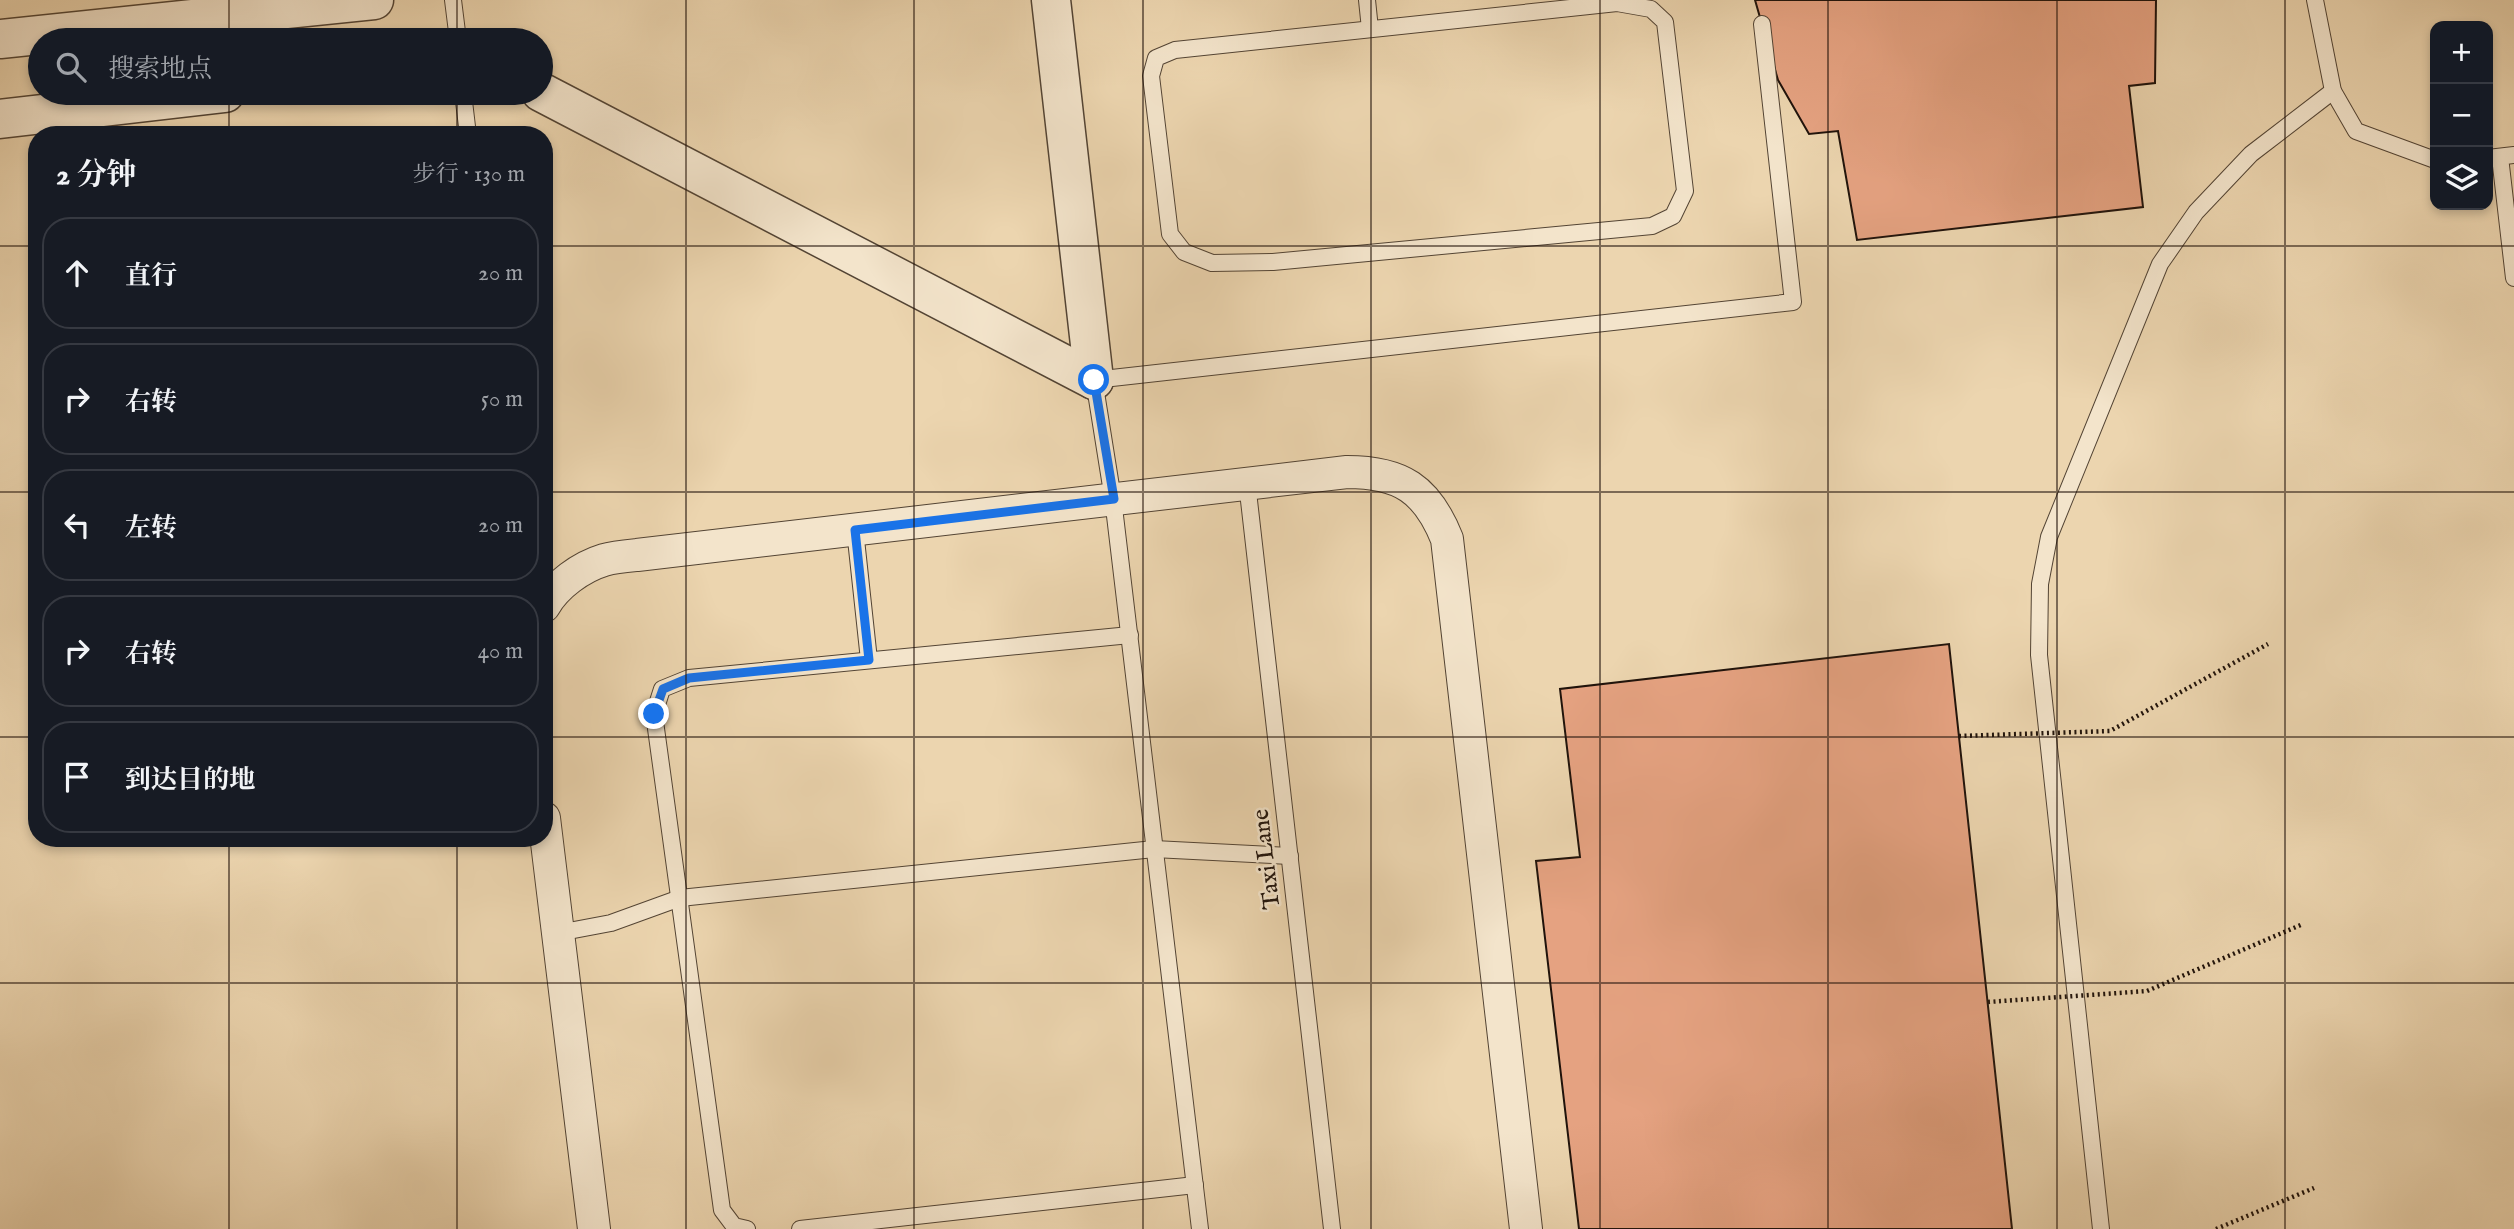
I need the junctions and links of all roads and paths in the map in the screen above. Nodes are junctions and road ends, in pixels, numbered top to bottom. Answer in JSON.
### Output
{"nodes":[{"id":1,"x":374,"y":0,"type":"edge"},
{"id":2,"x":453,"y":0,"type":"edge"},
{"id":3,"x":1051,"y":0,"type":"edge"},
{"id":4,"x":1367,"y":0,"type":"edge"},
{"id":5,"x":2315,"y":0,"type":"edge"},
{"id":6,"x":1762,"y":24,"type":"dead end"},
{"id":7,"x":105,"y":28,"type":"edge"},
{"id":8,"x":456,"y":28,"type":"edge"},
{"id":9,"x":1370,"y":29,"type":"junction"},
{"id":10,"x":28,"y":36,"type":"edge"},
{"id":11,"x":0,"y":39,"type":"edge"},
{"id":12,"x":2333,"y":92,"type":"junction"},
{"id":13,"x":553,"y":98,"type":"edge"},
{"id":14,"x":121,"y":105,"type":"edge"},
{"id":15,"x":464,"y":105,"type":"edge"},
{"id":16,"x":0,"y":119,"type":"edge"},
{"id":17,"x":467,"y":126,"type":"edge"},
{"id":18,"x":2501,"y":156,"type":"edge"},
{"id":19,"x":2430,"y":158,"type":"edge"},
{"id":20,"x":2514,"y":278,"type":"edge"},
{"id":21,"x":1094,"y":380,"type":"junction"},
{"id":22,"x":1247,"y":483,"type":"junction"},
{"id":23,"x":1114,"y":499,"type":"junction"},
{"id":24,"x":855,"y":530,"type":"junction"},
{"id":25,"x":553,"y":594,"type":"edge"},
{"id":26,"x":1130,"y":635,"type":"junction"},
{"id":27,"x":2268,"y":644,"type":"dead end"},
{"id":28,"x":869,"y":660,"type":"junction"},
{"id":29,"x":1959,"y":736,"type":"dead end"},
{"id":30,"x":548,"y":847,"type":"edge"},
{"id":31,"x":1154,"y":849,"type":"junction"},
{"id":32,"x":1290,"y":856,"type":"junction"},
{"id":33,"x":680,"y":898,"type":"junction"},
{"id":34,"x":2303,"y":924,"type":"dead end"},
{"id":35,"x":558,"y":933,"type":"junction"},
{"id":36,"x":1988,"y":1002,"type":"dead end"},
{"id":37,"x":1195,"y":1185,"type":"junction"},
{"id":38,"x":2314,"y":1188,"type":"dead end"},
{"id":39,"x":588,"y":1220,"type":"edge"},
{"id":40,"x":747,"y":1229,"type":"edge"},
{"id":41,"x":800,"y":1229,"type":"edge"},
{"id":42,"x":1200,"y":1229,"type":"edge"},
{"id":43,"x":1332,"y":1229,"type":"edge"},
{"id":44,"x":1526,"y":1229,"type":"edge"},
{"id":45,"x":2101,"y":1229,"type":"edge"},
{"id":46,"x":2216,"y":1229,"type":"edge"}],
"edges":[{"from":1,"to":7,"type":"street"},
{"from":2,"to":8,"type":"lane"},
{"from":3,"to":21,"type":"street"},
{"from":4,"to":9,"type":"lane"},
{"from":5,"to":12,"type":"lane"},
{"from":6,"to":21,"type":"lane"},
{"from":9,"to":9,"type":"lane"},
{"from":10,"to":11,"type":"street"},
{"from":12,"to":19,"type":"lane"},
{"from":12,"to":45,"type":"lane"},
{"from":13,"to":21,"type":"street"},
{"from":14,"to":16,"type":"street"},
{"from":15,"to":17,"type":"lane"},
{"from":18,"to":20,"type":"lane"},
{"from":21,"to":23,"type":"lane"},
{"from":22,"to":23,"type":"street"},
{"from":22,"to":32,"type":"lane","name":"Taxi Lane"},
{"from":22,"to":44,"type":"street"},
{"from":23,"to":24,"type":"street"},
{"from":23,"to":26,"type":"lane"},
{"from":24,"to":25,"type":"street"},
{"from":24,"to":28,"type":"lane"},
{"from":26,"to":28,"type":"lane"},
{"from":26,"to":31,"type":"lane"},
{"from":27,"to":29,"type":"path","bridge":true},
{"from":28,"to":33,"type":"lane"},
{"from":30,"to":35,"type":"street"},
{"from":31,"to":32,"type":"lane"},
{"from":31,"to":33,"type":"lane"},
{"from":31,"to":37,"type":"lane"},
{"from":32,"to":43,"type":"lane","name":"Taxi Lane"},
{"from":33,"to":35,"type":"lane"},
{"from":33,"to":40,"type":"lane"},
{"from":34,"to":36,"type":"path","bridge":true},
{"from":35,"to":39,"type":"street"},
{"from":37,"to":41,"type":"lane"},
{"from":37,"to":42,"type":"lane"},
{"from":38,"to":46,"type":"path"}]}
